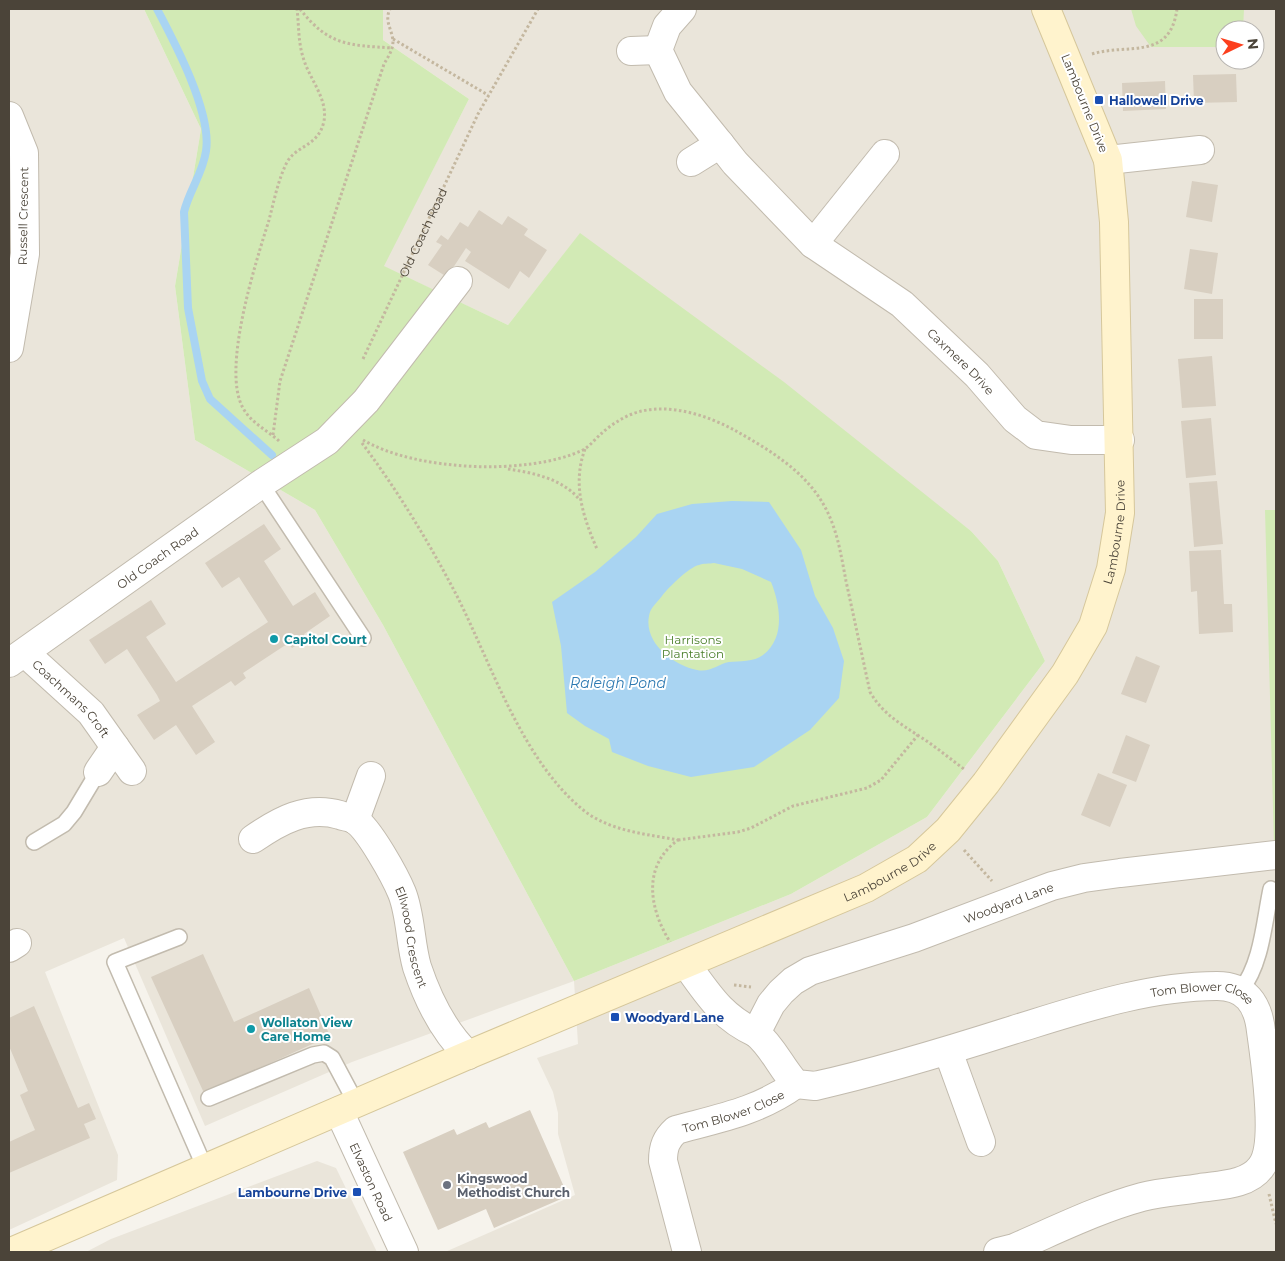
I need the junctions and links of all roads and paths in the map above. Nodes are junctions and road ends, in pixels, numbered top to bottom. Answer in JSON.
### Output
{"nodes":[{"id":1,"x":299,"y":9,"type":"edge"},
{"id":2,"x":390,"y":9,"type":"edge"},
{"id":3,"x":538,"y":9,"type":"edge"},
{"id":4,"x":682,"y":9,"type":"edge"},
{"id":5,"x":1046,"y":9,"type":"edge"},
{"id":6,"x":1177,"y":9,"type":"edge"},
{"id":7,"x":393,"y":39,"type":"junction"},
{"id":8,"x":392,"y":48,"type":"junction"},
{"id":9,"x":658,"y":50,"type":"junction"},
{"id":10,"x":630,"y":51,"type":"dead end"},
{"id":11,"x":1071,"y":66,"type":"junction"},
{"id":12,"x":488,"y":95,"type":"junction"},
{"id":13,"x":9,"y":116,"type":"edge"},
{"id":14,"x":720,"y":144,"type":"junction"},
{"id":15,"x":1200,"y":150,"type":"dead end"},
{"id":16,"x":885,"y":154,"type":"dead end"},
{"id":17,"x":1108,"y":160,"type":"junction"},
{"id":18,"x":691,"y":162,"type":"dead end"},
{"id":19,"x":813,"y":244,"type":"junction"},
{"id":20,"x":458,"y":281,"type":"dead end"},
{"id":21,"x":9,"y":348,"type":"edge"},
{"id":22,"x":360,"y":366,"type":"dead end"},
{"id":23,"x":273,"y":435,"type":"junction"},
{"id":24,"x":1120,"y":440,"type":"junction"},
{"id":25,"x":585,"y":449,"type":"junction"},
{"id":26,"x":300,"y":460,"type":"junction"},
{"id":27,"x":502,"y":468,"type":"junction"},
{"id":28,"x":261,"y":484,"type":"junction"},
{"id":29,"x":580,"y":500,"type":"junction"},
{"id":30,"x":597,"y":550,"type":"dead end"},
{"id":31,"x":363,"y":638,"type":"dead end"},
{"id":32,"x":17,"y":658,"type":"edge"},
{"id":33,"x":918,"y":735,"type":"junction"},
{"id":34,"x":115,"y":747,"type":"junction"},
{"id":35,"x":132,"y":771,"type":"dead end"},
{"id":36,"x":98,"y":772,"type":"joint"},
{"id":37,"x":371,"y":776,"type":"dead end"},
{"id":38,"x":986,"y":783,"type":"junction"},
{"id":39,"x":355,"y":820,"type":"junction"},
{"id":40,"x":948,"y":830,"type":"junction"},
{"id":41,"x":252,"y":839,"type":"dead end"},
{"id":42,"x":678,"y":840,"type":"junction"},
{"id":43,"x":34,"y":842,"type":"dead end"},
{"id":44,"x":1276,"y":855,"type":"edge"},
{"id":45,"x":1271,"y":889,"type":"dead end"},
{"id":46,"x":1010,"y":901,"type":"junction"},
{"id":47,"x":179,"y":937,"type":"dead end"},
{"id":48,"x":686,"y":964,"type":"junction"},
{"id":49,"x":1241,"y":990,"type":"junction"},
{"id":50,"x":756,"y":1033,"type":"junction"},
{"id":51,"x":948,"y":1051,"type":"junction"},
{"id":52,"x":468,"y":1055,"type":"junction"},
{"id":53,"x":796,"y":1084,"type":"junction"},
{"id":54,"x":209,"y":1098,"type":"dead end"},
{"id":55,"x":347,"y":1107,"type":"junction"},
{"id":56,"x":980,"y":1142,"type":"dead end"},
{"id":57,"x":205,"y":1168,"type":"junction"},
{"id":58,"x":11,"y":1252,"type":"edge"},
{"id":59,"x":404,"y":1252,"type":"edge"},
{"id":60,"x":687,"y":1252,"type":"edge"},
{"id":61,"x":998,"y":1252,"type":"edge"}],
"edges":[{"from":1,"to":8,"type":"path"},
{"from":1,"to":23,"type":"path"},
{"from":2,"to":7,"type":"path"},
{"from":3,"to":12,"type":"path","name":"Old Coach Road"},
{"from":4,"to":9,"type":"street"},
{"from":5,"to":11,"type":"street","name":"Lambourne Drive"},
{"from":6,"to":11,"type":"path"},
{"from":7,"to":8,"type":"path"},
{"from":7,"to":12,"type":"path"},
{"from":8,"to":23,"type":"path"},
{"from":9,"to":10,"type":"street"},
{"from":9,"to":14,"type":"street","name":"Caxmere Drive"},
{"from":11,"to":17,"type":"street","name":"Lambourne Drive"},
{"from":12,"to":22,"type":"path","name":"Old Coach Road"},
{"from":13,"to":21,"type":"street","name":"Russell Crescent"},
{"from":14,"to":18,"type":"street"},
{"from":14,"to":19,"type":"street","name":"Caxmere Drive"},
{"from":15,"to":17,"type":"street"},
{"from":16,"to":19,"type":"street"},
{"from":17,"to":24,"type":"street","name":"Lambourne Drive"},
{"from":19,"to":24,"type":"street","name":"Caxmere Drive"},
{"from":20,"to":26,"type":"street","name":"Old Coach Road"},
{"from":23,"to":26,"type":"path"},
{"from":24,"to":38,"type":"street","name":"Lambourne Drive"},
{"from":25,"to":27,"type":"path"},
{"from":25,"to":29,"type":"path"},
{"from":25,"to":33,"type":"path"},
{"from":26,"to":28,"type":"street","name":"Old Coach Road"},
{"from":27,"to":29,"type":"path"},
{"from":27,"to":42,"type":"path"},
{"from":28,"to":31,"type":"lane"},
{"from":28,"to":32,"type":"street","name":"Old Coach Road"},
{"from":29,"to":30,"type":"path"},
{"from":32,"to":34,"type":"street","name":"Coachmans Croft"},
{"from":33,"to":38,"type":"path"},
{"from":33,"to":42,"type":"path"},
{"from":34,"to":35,"type":"street","name":"Coachmans Croft"},
{"from":34,"to":36,"type":"street","name":"Coachmans Croft"},
{"from":36,"to":43,"type":"lane"},
{"from":37,"to":39,"type":"street"},
{"from":38,"to":40,"type":"street","name":"Lambourne Drive"},
{"from":39,"to":41,"type":"street"},
{"from":39,"to":52,"type":"street","name":"Ellwood Crescent"},
{"from":40,"to":46,"type":"path"},
{"from":40,"to":48,"type":"street","name":"Lambourne Drive"},
{"from":42,"to":48,"type":"path"},
{"from":44,"to":46,"type":"street","name":"Woodyard Lane"},
{"from":45,"to":49,"type":"lane"},
{"from":46,"to":50,"type":"street","name":"Woodyard Lane"},
{"from":47,"to":57,"type":"lane"},
{"from":48,"to":50,"type":"street"},
{"from":48,"to":52,"type":"street","name":"Lambourne Drive"},
{"from":49,"to":51,"type":"street","name":"Tom Blower Close"},
{"from":49,"to":61,"type":"street","name":"Tom Blower Close"},
{"from":50,"to":53,"type":"street","name":"Tom Blower Close"},
{"from":51,"to":53,"type":"street","name":"Tom Blower Close"},
{"from":51,"to":56,"type":"street"},
{"from":52,"to":55,"type":"street","name":"Lambourne Drive"},
{"from":53,"to":60,"type":"street","name":"Tom Blower Close"},
{"from":54,"to":55,"type":"lane"},
{"from":55,"to":57,"type":"street","name":"Lambourne Drive"},
{"from":55,"to":59,"type":"street","name":"Elvaston Road"},
{"from":57,"to":58,"type":"street","name":"Lambourne Drive"}]}
